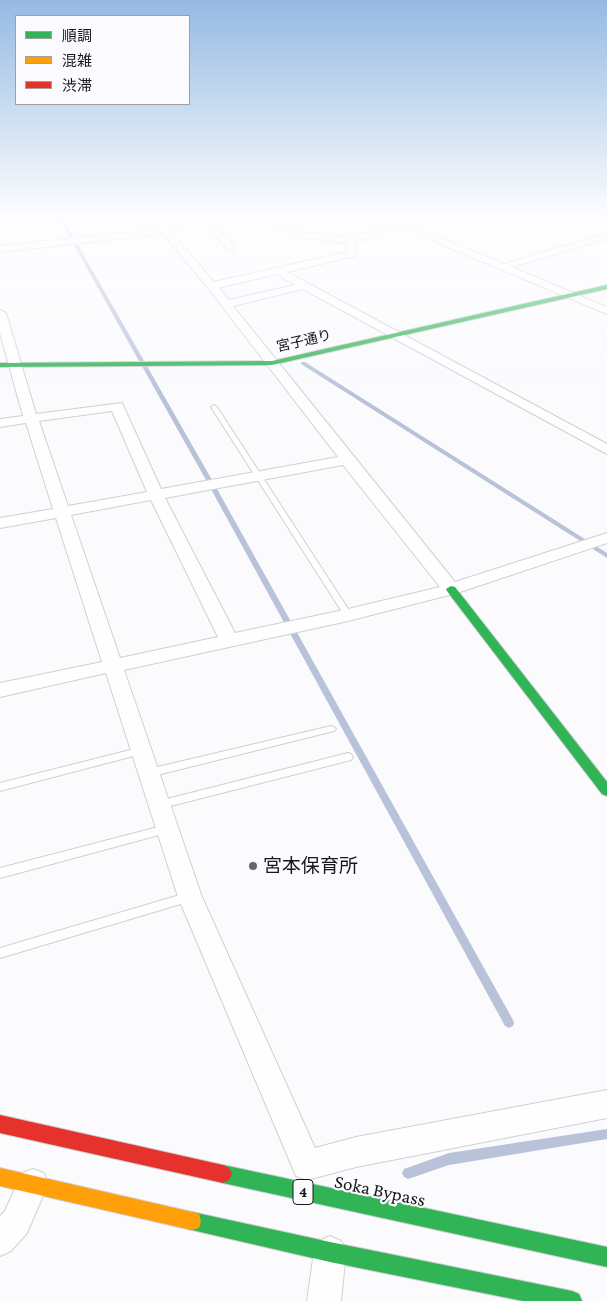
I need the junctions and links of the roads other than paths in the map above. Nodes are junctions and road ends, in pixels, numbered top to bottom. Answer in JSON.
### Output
{"nodes":[{"id":1,"x":205,"y":278,"type":"edge"},
{"id":2,"x":248,"y":278,"type":"edge"},
{"id":3,"x":289,"y":278,"type":"edge"},
{"id":4,"x":529,"y":278,"type":"edge"},
{"id":5,"x":212,"y":286,"type":"junction"},
{"id":6,"x":304,"y":286,"type":"junction"},
{"id":7,"x":607,"y":287,"type":"edge"},
{"id":8,"x":570,"y":295,"type":"junction"},
{"id":9,"x":226,"y":304,"type":"junction"},
{"id":10,"x":607,"y":311,"type":"edge"},
{"id":11,"x":0,"y":313,"type":"edge"},
{"id":12,"x":393,"y":336,"type":"junction"},
{"id":13,"x":272,"y":363,"type":"junction"},
{"id":14,"x":0,"y":365,"type":"edge"},
{"id":15,"x":15,"y":365,"type":"junction"},
{"id":16,"x":214,"y":407,"type":"dead end"},
{"id":17,"x":31,"y":419,"type":"junction"},
{"id":18,"x":0,"y":423,"type":"edge"},
{"id":19,"x":607,"y":450,"type":"edge"},
{"id":20,"x":347,"y":460,"type":"junction"},
{"id":21,"x":258,"y":477,"type":"junction"},
{"id":22,"x":156,"y":495,"type":"junction"},
{"id":23,"x":62,"y":512,"type":"junction"},
{"id":24,"x":0,"y":523,"type":"edge"},
{"id":25,"x":604,"y":543,"type":"edge"},
{"id":26,"x":452,"y":589,"type":"junction"},
{"id":27,"x":348,"y":615,"type":"junction"},
{"id":28,"x":229,"y":640,"type":"junction"},
{"id":29,"x":115,"y":666,"type":"junction"},
{"id":30,"x":0,"y":690,"type":"edge"},
{"id":31,"x":331,"y":729,"type":"dead end"},
{"id":32,"x":348,"y":757,"type":"dead end"},
{"id":33,"x":145,"y":762,"type":"junction"},
{"id":34,"x":0,"y":787,"type":"edge"},
{"id":35,"x":607,"y":791,"type":"edge"},
{"id":36,"x":162,"y":817,"type":"junction"},
{"id":37,"x":0,"y":873,"type":"edge"},
{"id":38,"x":190,"y":897,"type":"junction"},
{"id":39,"x":0,"y":953,"type":"edge"},
{"id":40,"x":607,"y":1104,"type":"edge"},
{"id":41,"x":0,"y":1124,"type":"edge"},
{"id":42,"x":0,"y":1177,"type":"edge"},
{"id":43,"x":304,"y":1178,"type":"junction"},
{"id":44,"x":33,"y":1184,"type":"junction"},
{"id":45,"x":0,"y":1240,"type":"edge"},
{"id":46,"x":330,"y":1252,"type":"junction"},
{"id":47,"x":607,"y":1257,"type":"edge"},
{"id":48,"x":324,"y":1301,"type":"edge"},
{"id":49,"x":572,"y":1301,"type":"edge"}],
"edges":[{"from":1,"to":5,"type":"street"},
{"from":2,"to":5,"type":"street"},
{"from":3,"to":6,"type":"street"},
{"from":4,"to":8,"type":"street"},
{"from":5,"to":9,"type":"street"},
{"from":6,"to":9,"type":"street"},
{"from":6,"to":12,"type":"street"},
{"from":7,"to":8,"type":"main road","name":"宮子通り"},
{"from":8,"to":10,"type":"street"},
{"from":8,"to":12,"type":"main road","name":"宮子通り"},
{"from":9,"to":13,"type":"street"},
{"from":11,"to":15,"type":"street"},
{"from":12,"to":13,"type":"main road","name":"宮子通り"},
{"from":12,"to":19,"type":"street"},
{"from":13,"to":15,"type":"main road","name":"宮子通り"},
{"from":13,"to":20,"type":"street"},
{"from":14,"to":15,"type":"main road","name":"宮子通り"},
{"from":15,"to":17,"type":"street"},
{"from":16,"to":21,"type":"lane"},
{"from":17,"to":18,"type":"street"},
{"from":17,"to":22,"type":"street"},
{"from":17,"to":23,"type":"street"},
{"from":20,"to":21,"type":"street"},
{"from":20,"to":26,"type":"street"},
{"from":21,"to":22,"type":"street"},
{"from":21,"to":27,"type":"lane"},
{"from":22,"to":23,"type":"street"},
{"from":22,"to":28,"type":"street"},
{"from":23,"to":24,"type":"street"},
{"from":23,"to":29,"type":"street"},
{"from":25,"to":26,"type":"street"},
{"from":26,"to":27,"type":"street"},
{"from":26,"to":35,"type":"main road"},
{"from":27,"to":28,"type":"street"},
{"from":28,"to":29,"type":"street"},
{"from":29,"to":30,"type":"street"},
{"from":29,"to":33,"type":"street"},
{"from":31,"to":33,"type":"lane"},
{"from":32,"to":36,"type":"lane"},
{"from":33,"to":34,"type":"lane"},
{"from":33,"to":36,"type":"street"},
{"from":36,"to":37,"type":"lane"},
{"from":36,"to":38,"type":"street"},
{"from":38,"to":39,"type":"lane"},
{"from":38,"to":43,"type":"street"},
{"from":40,"to":43,"type":"street"},
{"from":41,"to":43,"type":"main road","name":"Soka Bypass","number":"4"},
{"from":42,"to":44,"type":"main road"},
{"from":43,"to":47,"type":"main road","name":"Soka Bypass","number":"4"},
{"from":44,"to":45,"type":"street"},
{"from":44,"to":46,"type":"main road"},
{"from":46,"to":48,"type":"street"},
{"from":46,"to":49,"type":"main road"}]}
